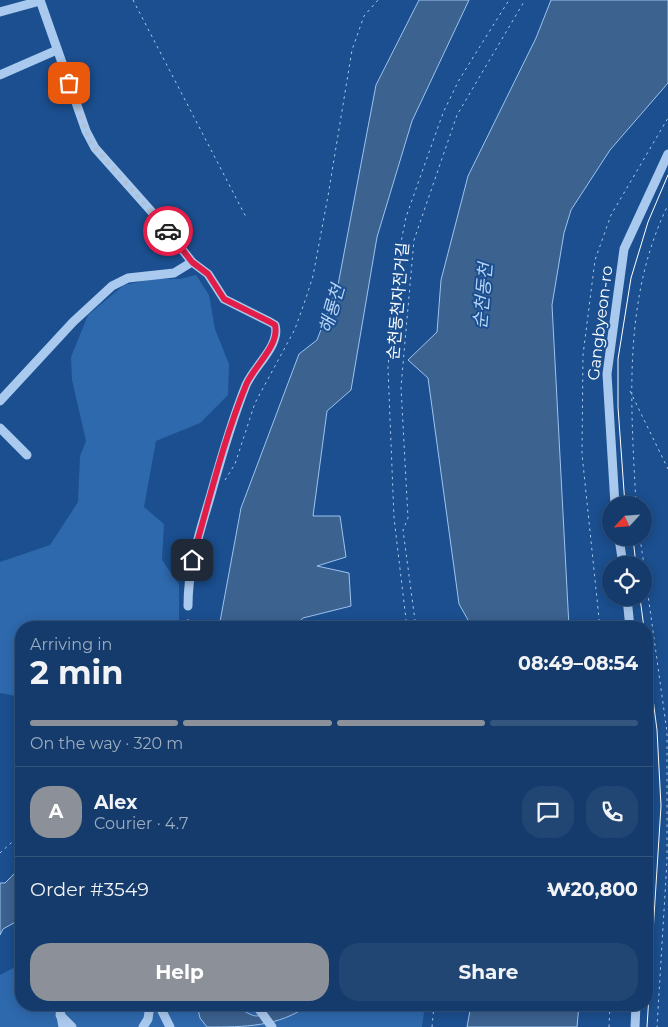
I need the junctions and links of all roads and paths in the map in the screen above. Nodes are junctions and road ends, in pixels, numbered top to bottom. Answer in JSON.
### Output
{"nodes":[{"id":1,"x":40,"y":0,"type":"edge"},
{"id":2,"x":132,"y":0,"type":"edge"},
{"id":3,"x":378,"y":0,"type":"edge"},
{"id":4,"x":509,"y":0,"type":"edge"},
{"id":5,"x":525,"y":0,"type":"edge"},
{"id":6,"x":0,"y":12,"type":"edge"},
{"id":7,"x":57,"y":50,"type":"junction"},
{"id":8,"x":0,"y":76,"type":"edge"},
{"id":9,"x":668,"y":154,"type":"edge"},
{"id":10,"x":668,"y":206,"type":"edge"},
{"id":11,"x":247,"y":219,"type":"dead end"},
{"id":12,"x":192,"y":262,"type":"junction"},
{"id":13,"x":630,"y":390,"type":"junction"},
{"id":14,"x":0,"y":401,"type":"edge"},
{"id":15,"x":0,"y":428,"type":"edge"},
{"id":16,"x":27,"y":455,"type":"dead end"},
{"id":17,"x":668,"y":469,"type":"edge"},
{"id":18,"x":223,"y":485,"type":"dead end"},
{"id":19,"x":614,"y":496,"type":"edge"},
{"id":20,"x":636,"y":496,"type":"edge"},
{"id":21,"x":188,"y":606,"type":"joint"},
{"id":22,"x":628,"y":606,"type":"edge"},
{"id":23,"x":650,"y":606,"type":"edge"},
{"id":24,"x":188,"y":621,"type":"edge"},
{"id":25,"x":406,"y":621,"type":"edge"},
{"id":26,"x":415,"y":621,"type":"edge"},
{"id":27,"x":629,"y":621,"type":"edge"},
{"id":28,"x":652,"y":621,"type":"edge"},
{"id":29,"x":653,"y":631,"type":"edge"},
{"id":30,"x":15,"y":839,"type":"edge"},
{"id":31,"x":0,"y":853,"type":"edge"},
{"id":32,"x":59,"y":1011,"type":"edge"},
{"id":33,"x":60,"y":1011,"type":"edge"},
{"id":34,"x":149,"y":1011,"type":"edge"},
{"id":35,"x":162,"y":1011,"type":"edge"},
{"id":36,"x":260,"y":1011,"type":"edge"},
{"id":37,"x":433,"y":1011,"type":"edge"},
{"id":38,"x":610,"y":1011,"type":"edge"},
{"id":39,"x":636,"y":1011,"type":"edge"},
{"id":40,"x":63,"y":1027,"type":"edge"},
{"id":41,"x":72,"y":1027,"type":"edge"},
{"id":42,"x":143,"y":1027,"type":"edge"},
{"id":43,"x":170,"y":1027,"type":"edge"},
{"id":44,"x":272,"y":1027,"type":"edge"},
{"id":45,"x":432,"y":1027,"type":"edge"},
{"id":46,"x":609,"y":1027,"type":"edge"},
{"id":47,"x":635,"y":1027,"type":"edge"},
{"id":48,"x":657,"y":1027,"type":"edge"}],
"edges":[{"from":1,"to":6,"type":"street"},
{"from":1,"to":7,"type":"street"},
{"from":2,"to":11,"type":"path"},
{"from":3,"to":18,"type":"path"},
{"from":4,"to":25,"type":"path"},
{"from":5,"to":26,"type":"path","name":"순천동천자전거길"},
{"from":7,"to":8,"type":"street"},
{"from":7,"to":12,"type":"street"},
{"from":9,"to":19,"type":"street","name":"Gangbyeon-ro"},
{"from":10,"to":13,"type":"path"},
{"from":12,"to":14,"type":"street"},
{"from":12,"to":21,"type":"street"},
{"from":13,"to":17,"type":"path"},
{"from":13,"to":20,"type":"path"},
{"from":15,"to":16,"type":"street"},
{"from":21,"to":24,"type":"path"},
{"from":22,"to":27,"type":"street"},
{"from":23,"to":28,"type":"path"},
{"from":29,"to":48,"type":"path"},
{"from":30,"to":31,"type":"path"},
{"from":32,"to":40,"type":"street"},
{"from":33,"to":41,"type":"street"},
{"from":34,"to":42,"type":"street"},
{"from":35,"to":43,"type":"street"},
{"from":36,"to":44,"type":"street"},
{"from":37,"to":45,"type":"path"},
{"from":38,"to":46,"type":"path"},
{"from":39,"to":47,"type":"street"}]}
